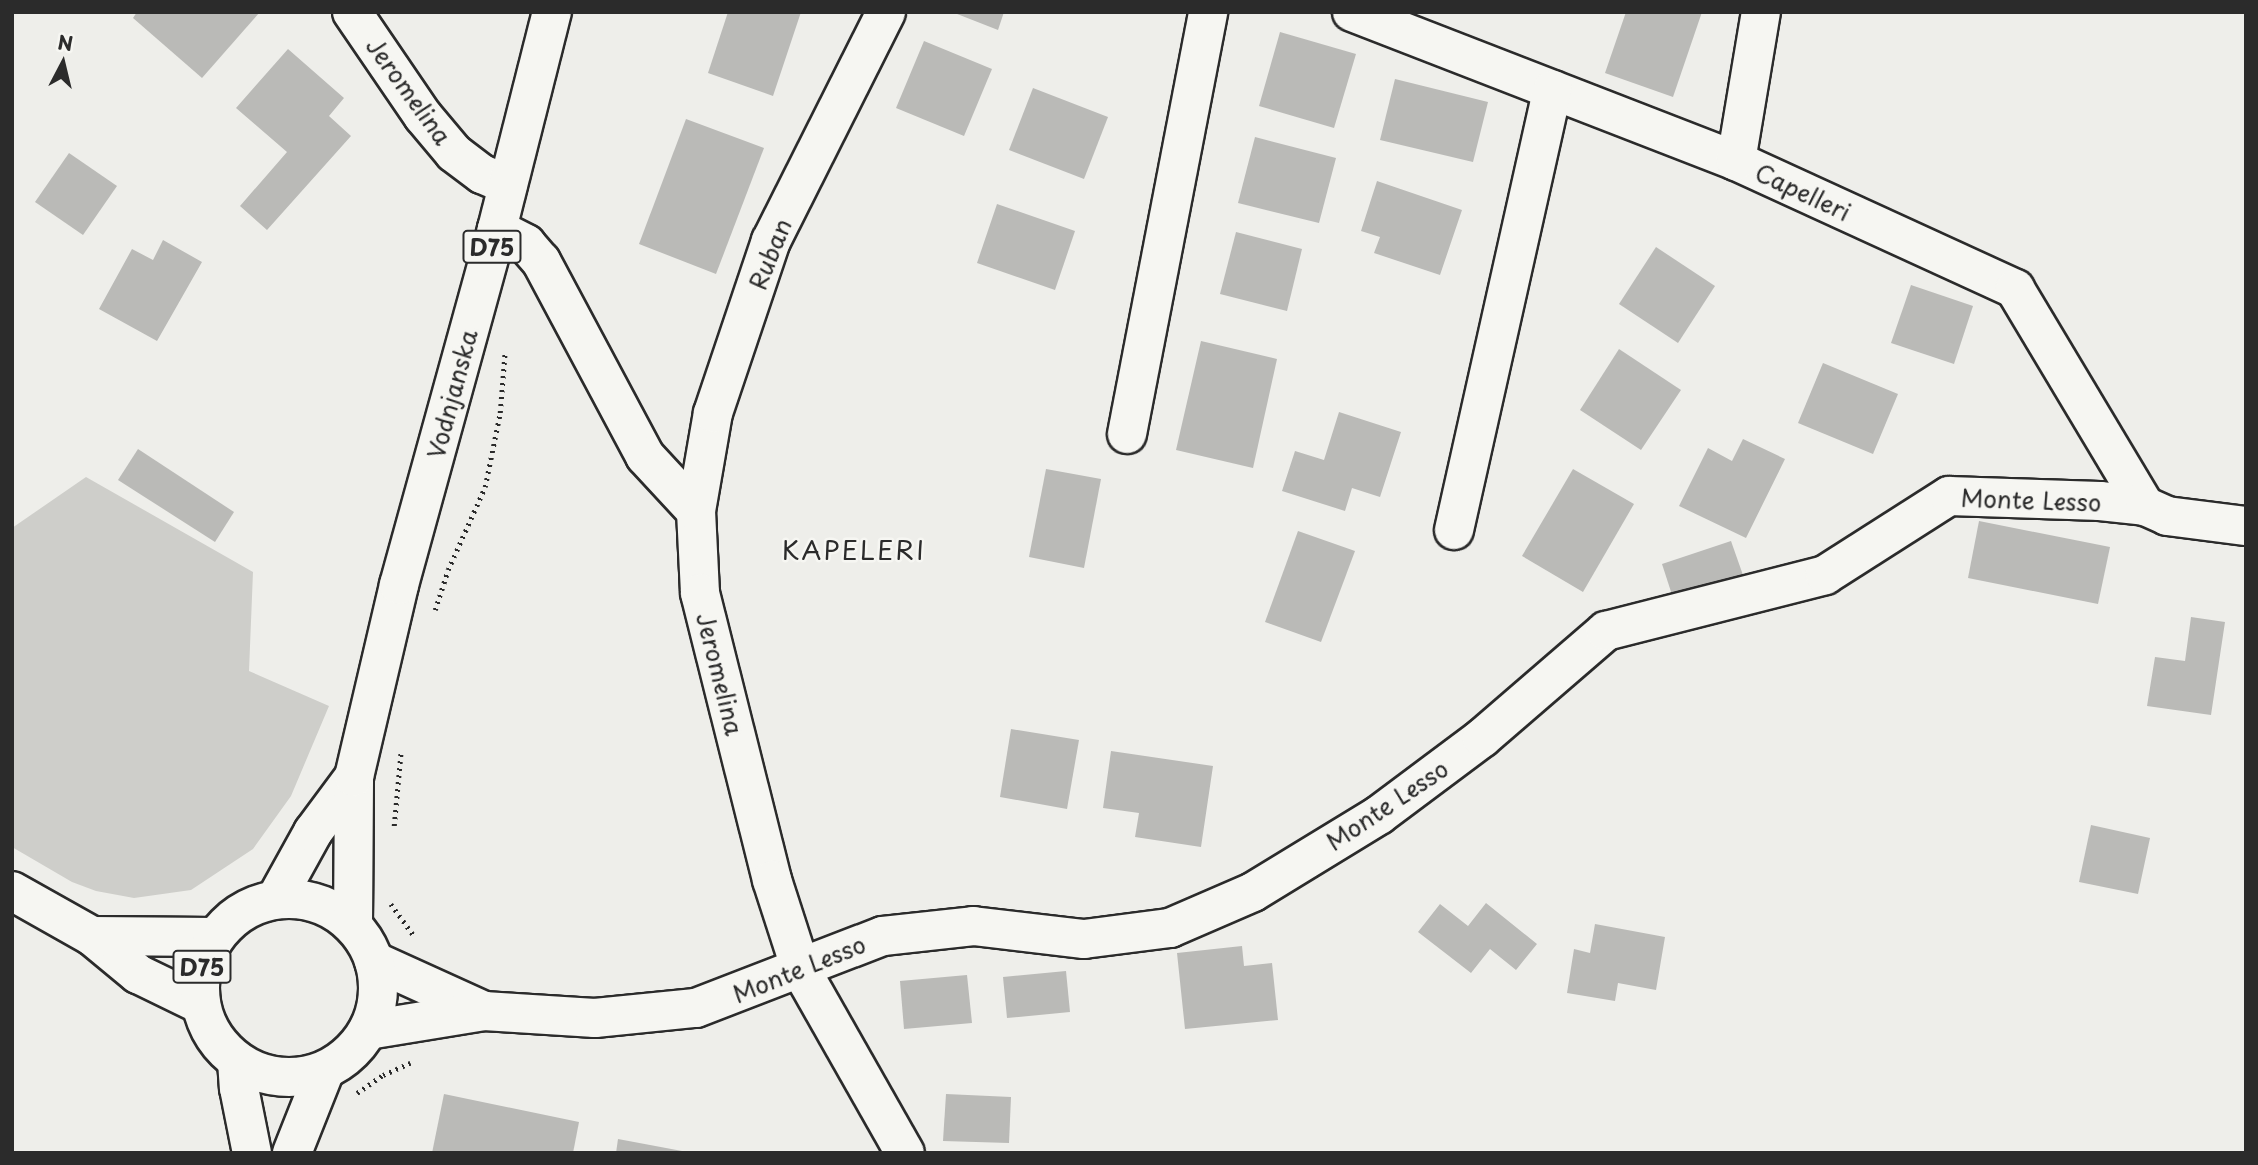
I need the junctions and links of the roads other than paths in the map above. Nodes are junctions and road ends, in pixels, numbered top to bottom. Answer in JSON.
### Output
{"nodes":[{"id":1,"x":352,"y":12,"type":"edge"},
{"id":2,"x":552,"y":12,"type":"edge"},
{"id":3,"x":886,"y":12,"type":"edge"},
{"id":4,"x":1208,"y":12,"type":"edge"},
{"id":5,"x":1761,"y":12,"type":"edge"},
{"id":6,"x":1376,"y":17,"type":"edge"},
{"id":7,"x":1552,"y":90,"type":"junction"},
{"id":8,"x":1736,"y":161,"type":"junction"},
{"id":9,"x":508,"y":185,"type":"junction"},
{"id":10,"x":497,"y":229,"type":"junction"},
{"id":11,"x":1128,"y":434,"type":"dead end"},
{"id":12,"x":2145,"y":506,"type":"junction"},
{"id":13,"x":696,"y":510,"type":"junction"},
{"id":14,"x":2246,"y":526,"type":"edge"},
{"id":15,"x":1454,"y":530,"type":"dead end"},
{"id":16,"x":354,"y":777,"type":"junction"},
{"id":17,"x":12,"y":891,"type":"edge"},
{"id":18,"x":276,"y":899,"type":"junction"},
{"id":19,"x":353,"y":925,"type":"junction"},
{"id":20,"x":92,"y":936,"type":"junction"},
{"id":21,"x":214,"y":937,"type":"junction"},
{"id":22,"x":374,"y":961,"type":"junction"},
{"id":23,"x":801,"y":970,"type":"junction"},
{"id":24,"x":424,"y":1003,"type":"junction"},
{"id":25,"x":200,"y":1004,"type":"junction"},
{"id":26,"x":368,"y":1030,"type":"junction"},
{"id":27,"x":237,"y":1061,"type":"junction"},
{"id":28,"x":324,"y":1070,"type":"junction"},
{"id":29,"x":253,"y":1153,"type":"edge"},
{"id":30,"x":292,"y":1153,"type":"edge"},
{"id":31,"x":905,"y":1153,"type":"edge"}],
"edges":[{"from":1,"to":9,"type":"street","name":"Jeromelina"},
{"from":2,"to":9,"type":"street","name":"Vodnjanska","number":"D75"},
{"from":3,"to":13,"type":"street","name":"Ruban"},
{"from":4,"to":11,"type":"street"},
{"from":5,"to":8,"type":"street"},
{"from":6,"to":7,"type":"street","name":"Capelleri"},
{"from":7,"to":8,"type":"street","name":"Capelleri"},
{"from":7,"to":15,"type":"street"},
{"from":8,"to":12,"type":"street","name":"Capelleri"},
{"from":9,"to":10,"type":"street","name":"Vodnjanska","number":"D75"},
{"from":10,"to":13,"type":"street"},
{"from":10,"to":16,"type":"street","name":"Vodnjanska","number":"D75"},
{"from":12,"to":14,"type":"street","name":"Monte Lesso"},
{"from":12,"to":23,"type":"street","name":"Monte Lesso"},
{"from":13,"to":23,"type":"street","name":"Jeromelina"},
{"from":16,"to":18,"type":"street","name":"Vodnjanska","number":"D75"},
{"from":16,"to":19,"type":"street","name":"Vodnjanska","number":"D75"},
{"from":17,"to":20,"type":"street"},
{"from":18,"to":19,"type":"street","number":"D75"},
{"from":18,"to":21,"type":"street","number":"D75"},
{"from":19,"to":22,"type":"street","number":"D75"},
{"from":20,"to":21,"type":"street"},
{"from":20,"to":25,"type":"street"},
{"from":21,"to":25,"type":"street","number":"D75"},
{"from":22,"to":24,"type":"street","name":"Monte Lesso"},
{"from":22,"to":26,"type":"street","number":"D75"},
{"from":23,"to":24,"type":"street","name":"Monte Lesso"},
{"from":23,"to":31,"type":"street","name":"Jeromelina"},
{"from":24,"to":26,"type":"street"},
{"from":25,"to":27,"type":"street","number":"D75"},
{"from":26,"to":28,"type":"street","number":"D75"},
{"from":27,"to":28,"type":"street","number":"D75"},
{"from":27,"to":29,"type":"street"},
{"from":28,"to":30,"type":"street"}]}
